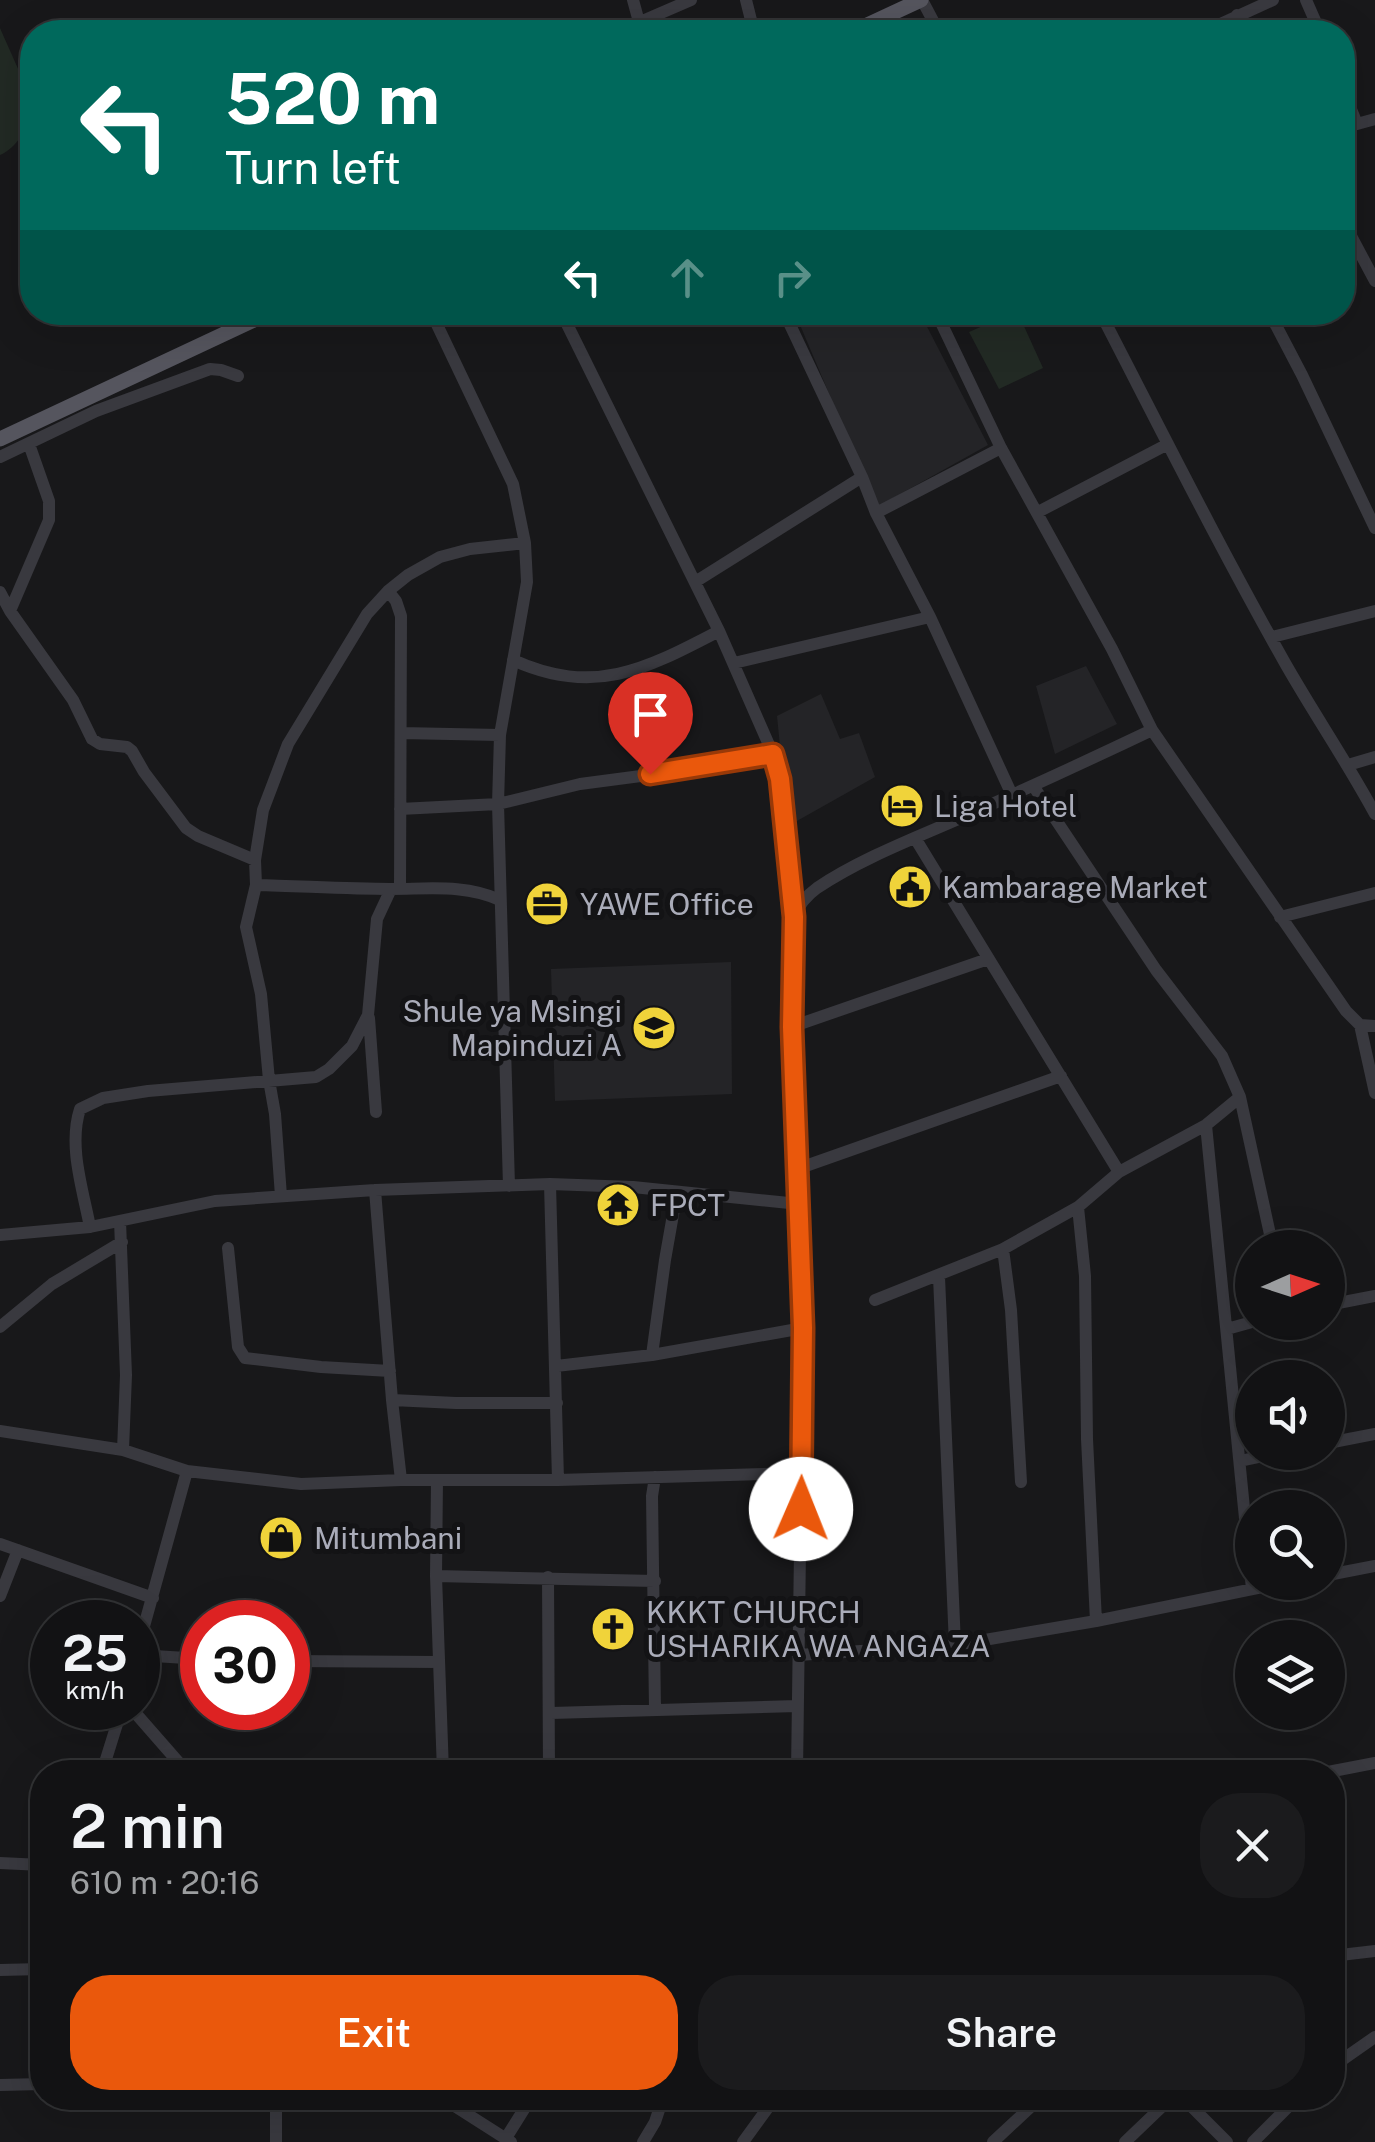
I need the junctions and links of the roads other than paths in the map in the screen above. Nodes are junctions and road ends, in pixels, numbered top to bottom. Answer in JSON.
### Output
{"nodes":[{"id":1,"x":691,"y":0,"type":"edge"},
{"id":2,"x":921,"y":0,"type":"edge"},
{"id":3,"x":1273,"y":0,"type":"edge"},
{"id":4,"x":1237,"y":15,"type":"junction"},
{"id":5,"x":644,"y":20,"type":"edge"},
{"id":6,"x":878,"y":20,"type":"edge"},
{"id":7,"x":1227,"y":20,"type":"edge"},
{"id":8,"x":1240,"y":20,"type":"edge"},
{"id":9,"x":1355,"y":243,"type":"edge"},
{"id":10,"x":1375,"y":281,"type":"edge"},
{"id":11,"x":242,"y":325,"type":"edge"},
{"id":12,"x":437,"y":325,"type":"edge"},
{"id":13,"x":567,"y":325,"type":"edge"},
{"id":14,"x":790,"y":325,"type":"edge"},
{"id":15,"x":942,"y":325,"type":"edge"},
{"id":16,"x":1107,"y":325,"type":"edge"},
{"id":17,"x":1276,"y":325,"type":"edge"},
{"id":18,"x":238,"y":376,"type":"dead end"},
{"id":19,"x":2,"y":433,"type":"edge"},
{"id":20,"x":29,"y":444,"type":"junction"},
{"id":21,"x":1168,"y":444,"type":"junction"},
{"id":22,"x":1001,"y":448,"type":"junction"},
{"id":23,"x":0,"y":457,"type":"edge"},
{"id":24,"x":862,"y":478,"type":"junction"},
{"id":25,"x":1038,"y":512,"type":"junction"},
{"id":26,"x":876,"y":513,"type":"junction"},
{"id":27,"x":1375,"y":528,"type":"edge"},
{"id":28,"x":525,"y":542,"type":"junction"},
{"id":29,"x":695,"y":582,"type":"junction"},
{"id":30,"x":388,"y":591,"type":"junction"},
{"id":31,"x":0,"y":592,"type":"edge"},
{"id":32,"x":10,"y":611,"type":"junction"},
{"id":33,"x":1375,"y":611,"type":"edge"},
{"id":34,"x":930,"y":617,"type":"junction"},
{"id":35,"x":719,"y":630,"type":"junction"},
{"id":36,"x":1272,"y":637,"type":"junction"},
{"id":37,"x":513,"y":660,"type":"junction"},
{"id":38,"x":734,"y":662,"type":"junction"},
{"id":39,"x":1152,"y":730,"type":"junction"},
{"id":40,"x":401,"y":733,"type":"junction"},
{"id":41,"x":500,"y":735,"type":"junction"},
{"id":42,"x":773,"y":754,"type":"junction"},
{"id":43,"x":1375,"y":756,"type":"edge"},
{"id":44,"x":1348,"y":764,"type":"junction"},
{"id":45,"x":1034,"y":787,"type":"junction"},
{"id":46,"x":1012,"y":796,"type":"junction"},
{"id":47,"x":498,"y":804,"type":"junction"},
{"id":48,"x":400,"y":809,"type":"junction"},
{"id":49,"x":1375,"y":814,"type":"edge"},
{"id":50,"x":915,"y":838,"type":"junction"},
{"id":51,"x":256,"y":860,"type":"junction"},
{"id":52,"x":256,"y":884,"type":"junction"},
{"id":53,"x":396,"y":889,"type":"junction"},
{"id":54,"x":1375,"y":893,"type":"edge"},
{"id":55,"x":500,"y":900,"type":"junction"},
{"id":56,"x":794,"y":917,"type":"junction"},
{"id":57,"x":1280,"y":917,"type":"junction"},
{"id":58,"x":988,"y":959,"type":"junction"},
{"id":59,"x":368,"y":1015,"type":"junction"},
{"id":60,"x":1360,"y":1025,"type":"junction"},
{"id":61,"x":1375,"y":1026,"type":"edge"},
{"id":62,"x":792,"y":1027,"type":"junction"},
{"id":63,"x":1061,"y":1076,"type":"junction"},
{"id":64,"x":269,"y":1080,"type":"junction"},
{"id":65,"x":1375,"y":1093,"type":"edge"},
{"id":66,"x":1240,"y":1097,"type":"junction"},
{"id":67,"x":376,"y":1112,"type":"dead end"},
{"id":68,"x":1206,"y":1125,"type":"junction"},
{"id":69,"x":797,"y":1169,"type":"junction"},
{"id":70,"x":1119,"y":1172,"type":"junction"},
{"id":71,"x":550,"y":1184,"type":"junction"},
{"id":72,"x":509,"y":1186,"type":"junction"},
{"id":73,"x":375,"y":1190,"type":"junction"},
{"id":74,"x":678,"y":1192,"type":"junction"},
{"id":75,"x":281,"y":1196,"type":"junction"},
{"id":76,"x":799,"y":1204,"type":"junction"},
{"id":77,"x":1078,"y":1207,"type":"junction"},
{"id":78,"x":120,"y":1221,"type":"junction"},
{"id":79,"x":90,"y":1227,"type":"junction"},
{"id":80,"x":1269,"y":1230,"type":"edge"},
{"id":81,"x":0,"y":1235,"type":"edge"},
{"id":82,"x":122,"y":1242,"type":"junction"},
{"id":83,"x":228,"y":1248,"type":"dead end"},
{"id":84,"x":1003,"y":1250,"type":"junction"},
{"id":85,"x":938,"y":1276,"type":"junction"},
{"id":86,"x":1375,"y":1296,"type":"edge"},
{"id":87,"x":875,"y":1300,"type":"dead end"},
{"id":88,"x":1345,"y":1302,"type":"edge"},
{"id":89,"x":0,"y":1327,"type":"edge"},
{"id":90,"x":1235,"y":1327,"type":"edge"},
{"id":91,"x":803,"y":1328,"type":"junction"},
{"id":92,"x":1227,"y":1329,"type":"junction"},
{"id":93,"x":652,"y":1355,"type":"junction"},
{"id":94,"x":556,"y":1366,"type":"junction"},
{"id":95,"x":390,"y":1370,"type":"junction"},
{"id":96,"x":392,"y":1400,"type":"junction"},
{"id":97,"x":557,"y":1402,"type":"junction"},
{"id":98,"x":1235,"y":1410,"type":"edge"},
{"id":99,"x":0,"y":1430,"type":"edge"},
{"id":100,"x":1375,"y":1434,"type":"edge"},
{"id":101,"x":1345,"y":1440,"type":"edge"},
{"id":102,"x":123,"y":1450,"type":"junction"},
{"id":103,"x":188,"y":1470,"type":"junction"},
{"id":104,"x":801,"y":1473,"type":"junction"},
{"id":105,"x":654,"y":1477,"type":"junction"},
{"id":106,"x":402,"y":1480,"type":"junction"},
{"id":107,"x":436,"y":1480,"type":"junction"},
{"id":108,"x":558,"y":1480,"type":"junction"},
{"id":109,"x":1022,"y":1482,"type":"dead end"},
{"id":110,"x":0,"y":1544,"type":"edge"},
{"id":111,"x":18,"y":1550,"type":"junction"},
{"id":112,"x":1375,"y":1566,"type":"edge"},
{"id":113,"x":1345,"y":1572,"type":"edge"},
{"id":114,"x":436,"y":1576,"type":"junction"},
{"id":115,"x":548,"y":1577,"type":"junction"},
{"id":116,"x":655,"y":1581,"type":"junction"},
{"id":117,"x":1235,"y":1592,"type":"edge"},
{"id":118,"x":0,"y":1596,"type":"edge"},
{"id":119,"x":153,"y":1598,"type":"joint"},
{"id":120,"x":1096,"y":1620,"type":"junction"},
{"id":121,"x":954,"y":1645,"type":"junction"},
{"id":122,"x":798,"y":1656,"type":"junction"},
{"id":123,"x":310,"y":1661,"type":"edge"},
{"id":124,"x":438,"y":1662,"type":"junction"},
{"id":125,"x":798,"y":1706,"type":"junction"},
{"id":126,"x":655,"y":1709,"type":"junction"},
{"id":127,"x":551,"y":1714,"type":"junction"},
{"id":128,"x":115,"y":1730,"type":"edge"},
{"id":129,"x":150,"y":1730,"type":"edge"},
{"id":130,"x":106,"y":1760,"type":"edge"},
{"id":131,"x":176,"y":1760,"type":"edge"},
{"id":132,"x":443,"y":1760,"type":"edge"},
{"id":133,"x":549,"y":1760,"type":"edge"},
{"id":134,"x":797,"y":1760,"type":"edge"},
{"id":135,"x":1375,"y":1763,"type":"edge"},
{"id":136,"x":1345,"y":1769,"type":"edge"},
{"id":137,"x":0,"y":1863,"type":"edge"},
{"id":138,"x":30,"y":1864,"type":"edge"},
{"id":139,"x":1375,"y":1951,"type":"edge"},
{"id":140,"x":1345,"y":1954,"type":"edge"},
{"id":141,"x":30,"y":1969,"type":"edge"},
{"id":142,"x":0,"y":1970,"type":"edge"},
{"id":143,"x":1375,"y":2037,"type":"edge"},
{"id":144,"x":1345,"y":2058,"type":"edge"},
{"id":145,"x":0,"y":2084,"type":"edge"},
{"id":146,"x":30,"y":2084,"type":"edge"},
{"id":147,"x":276,"y":2110,"type":"edge"},
{"id":148,"x":461,"y":2110,"type":"edge"},
{"id":149,"x":524,"y":2110,"type":"edge"},
{"id":150,"x":660,"y":2110,"type":"edge"},
{"id":151,"x":766,"y":2110,"type":"edge"},
{"id":152,"x":1027,"y":2110,"type":"edge"},
{"id":153,"x":1158,"y":2110,"type":"edge"},
{"id":154,"x":1195,"y":2110,"type":"edge"},
{"id":155,"x":1284,"y":2110,"type":"edge"},
{"id":156,"x":508,"y":2140,"type":"edge"},
{"id":157,"x":276,"y":2142,"type":"edge"},
{"id":158,"x":643,"y":2142,"type":"edge"},
{"id":159,"x":743,"y":2142,"type":"edge"},
{"id":160,"x":993,"y":2142,"type":"edge"},
{"id":161,"x":1125,"y":2142,"type":"edge"},
{"id":162,"x":1227,"y":2142,"type":"edge"},
{"id":163,"x":1252,"y":2142,"type":"edge"}],
"edges":[{"from":1,"to":5,"type":"street"},
{"from":2,"to":6,"type":"main road"},
{"from":3,"to":4,"type":"street"},
{"from":4,"to":7,"type":"street"},
{"from":4,"to":8,"type":"street"},
{"from":9,"to":10,"type":"street"},
{"from":11,"to":19,"type":"main road"},
{"from":12,"to":28,"type":"street"},
{"from":13,"to":29,"type":"street"},
{"from":14,"to":24,"type":"street"},
{"from":15,"to":22,"type":"street"},
{"from":16,"to":21,"type":"street"},
{"from":17,"to":27,"type":"street"},
{"from":18,"to":20,"type":"street"},
{"from":20,"to":23,"type":"street"},
{"from":20,"to":32,"type":"street"},
{"from":21,"to":25,"type":"street"},
{"from":21,"to":36,"type":"street"},
{"from":22,"to":25,"type":"street"},
{"from":22,"to":26,"type":"street"},
{"from":24,"to":26,"type":"street"},
{"from":24,"to":29,"type":"street"},
{"from":25,"to":39,"type":"street"},
{"from":26,"to":34,"type":"street"},
{"from":28,"to":30,"type":"street"},
{"from":28,"to":37,"type":"street"},
{"from":29,"to":35,"type":"street"},
{"from":30,"to":40,"type":"street"},
{"from":30,"to":51,"type":"street"},
{"from":31,"to":32,"type":"street"},
{"from":32,"to":51,"type":"street"},
{"from":33,"to":36,"type":"street"},
{"from":34,"to":38,"type":"street"},
{"from":34,"to":46,"type":"street"},
{"from":35,"to":37,"type":"street"},
{"from":35,"to":38,"type":"street"},
{"from":36,"to":44,"type":"street"},
{"from":37,"to":41,"type":"street"},
{"from":38,"to":42,"type":"street"},
{"from":39,"to":45,"type":"street"},
{"from":39,"to":57,"type":"street"},
{"from":40,"to":41,"type":"street"},
{"from":40,"to":48,"type":"street"},
{"from":41,"to":47,"type":"street"},
{"from":42,"to":47,"type":"street"},
{"from":42,"to":56,"type":"street"},
{"from":43,"to":44,"type":"street"},
{"from":44,"to":49,"type":"street"},
{"from":45,"to":46,"type":"street"},
{"from":45,"to":66,"type":"street"},
{"from":46,"to":50,"type":"street"},
{"from":47,"to":48,"type":"street"},
{"from":47,"to":55,"type":"street"},
{"from":48,"to":53,"type":"street"},
{"from":50,"to":56,"type":"street"},
{"from":50,"to":58,"type":"street"},
{"from":51,"to":52,"type":"street"},
{"from":52,"to":53,"type":"street"},
{"from":52,"to":64,"type":"street"},
{"from":53,"to":55,"type":"street"},
{"from":53,"to":59,"type":"street"},
{"from":54,"to":57,"type":"street"},
{"from":55,"to":72,"type":"street"},
{"from":56,"to":62,"type":"street"},
{"from":57,"to":60,"type":"street"},
{"from":58,"to":62,"type":"street"},
{"from":58,"to":63,"type":"street"},
{"from":59,"to":64,"type":"street"},
{"from":59,"to":67,"type":"street"},
{"from":60,"to":61,"type":"street"},
{"from":60,"to":65,"type":"street"},
{"from":62,"to":69,"type":"street"},
{"from":63,"to":69,"type":"street"},
{"from":63,"to":70,"type":"street"},
{"from":64,"to":75,"type":"street"},
{"from":64,"to":79,"type":"street"},
{"from":66,"to":68,"type":"street"},
{"from":66,"to":80,"type":"street"},
{"from":68,"to":70,"type":"street"},
{"from":68,"to":92,"type":"street"},
{"from":69,"to":76,"type":"street"},
{"from":70,"to":77,"type":"street"},
{"from":71,"to":72,"type":"street"},
{"from":71,"to":74,"type":"street"},
{"from":71,"to":94,"type":"street"},
{"from":72,"to":73,"type":"street"},
{"from":73,"to":75,"type":"street"},
{"from":73,"to":95,"type":"street"},
{"from":74,"to":76,"type":"street"},
{"from":74,"to":93,"type":"street"},
{"from":75,"to":78,"type":"street"},
{"from":76,"to":91,"type":"street"},
{"from":77,"to":84,"type":"street"},
{"from":77,"to":120,"type":"street"},
{"from":78,"to":79,"type":"street"},
{"from":78,"to":82,"type":"street"},
{"from":79,"to":81,"type":"street"},
{"from":82,"to":89,"type":"street"},
{"from":82,"to":102,"type":"street"},
{"from":83,"to":95,"type":"street"},
{"from":84,"to":85,"type":"street"},
{"from":84,"to":109,"type":"street"},
{"from":85,"to":87,"type":"street"},
{"from":85,"to":121,"type":"street"},
{"from":86,"to":88,"type":"street"},
{"from":90,"to":92,"type":"street"},
{"from":91,"to":93,"type":"street"},
{"from":91,"to":104,"type":"street"},
{"from":92,"to":98,"type":"street"},
{"from":93,"to":94,"type":"street"},
{"from":94,"to":97,"type":"street"},
{"from":95,"to":96,"type":"street"},
{"from":96,"to":97,"type":"street"},
{"from":96,"to":106,"type":"street"},
{"from":97,"to":108,"type":"street"},
{"from":99,"to":102,"type":"street"},
{"from":100,"to":101,"type":"street"},
{"from":102,"to":103,"type":"street"},
{"from":103,"to":106,"type":"street"},
{"from":103,"to":119,"type":"street"},
{"from":104,"to":105,"type":"street"},
{"from":104,"to":122,"type":"street"},
{"from":105,"to":108,"type":"street"},
{"from":105,"to":116,"type":"street"},
{"from":106,"to":107,"type":"street"},
{"from":107,"to":108,"type":"street"},
{"from":107,"to":114,"type":"street"},
{"from":110,"to":111,"type":"street"},
{"from":111,"to":118,"type":"street"},
{"from":111,"to":119,"type":"street"},
{"from":112,"to":113,"type":"street"},
{"from":114,"to":115,"type":"street"},
{"from":114,"to":124,"type":"street"},
{"from":115,"to":116,"type":"street"},
{"from":115,"to":127,"type":"street"},
{"from":116,"to":126,"type":"street"},
{"from":117,"to":120,"type":"street"},
{"from":120,"to":121,"type":"street"},
{"from":121,"to":122,"type":"street"},
{"from":122,"to":125,"type":"street"},
{"from":123,"to":124,"type":"street"},
{"from":124,"to":132,"type":"street"},
{"from":125,"to":126,"type":"street"},
{"from":125,"to":134,"type":"street"},
{"from":126,"to":127,"type":"street"},
{"from":127,"to":133,"type":"street"},
{"from":128,"to":130,"type":"street"},
{"from":129,"to":131,"type":"street"},
{"from":135,"to":136,"type":"street"},
{"from":137,"to":138,"type":"street"},
{"from":139,"to":140,"type":"street"},
{"from":141,"to":142,"type":"street"},
{"from":143,"to":144,"type":"street"},
{"from":145,"to":146,"type":"street"},
{"from":147,"to":157,"type":"street"},
{"from":148,"to":156,"type":"street"},
{"from":149,"to":156,"type":"street"},
{"from":150,"to":158,"type":"street"},
{"from":151,"to":159,"type":"street"},
{"from":152,"to":160,"type":"street"},
{"from":153,"to":161,"type":"street"},
{"from":154,"to":162,"type":"street"},
{"from":155,"to":163,"type":"street"}]}
